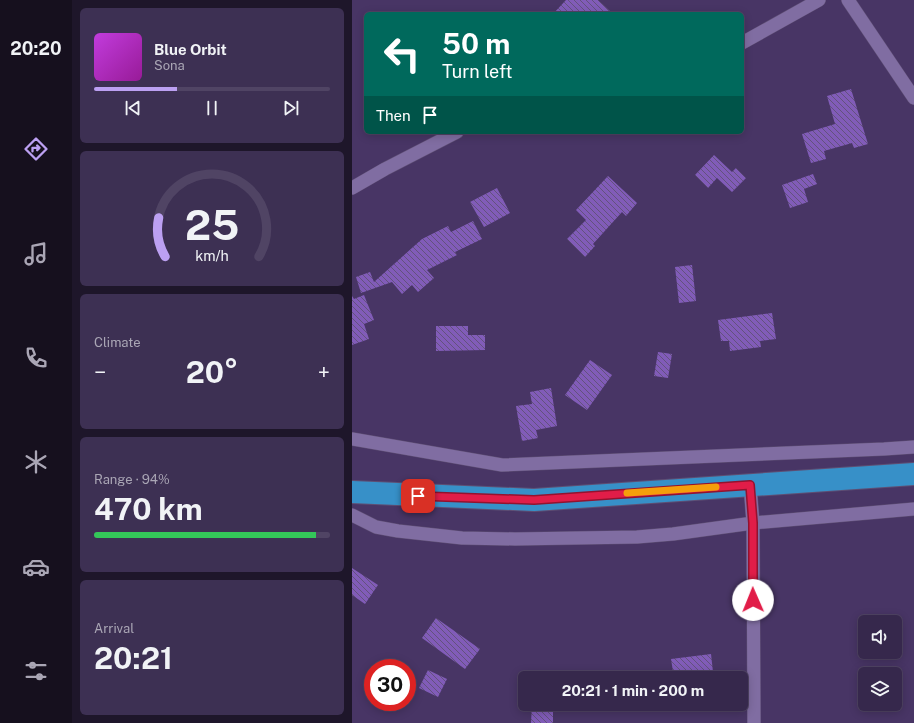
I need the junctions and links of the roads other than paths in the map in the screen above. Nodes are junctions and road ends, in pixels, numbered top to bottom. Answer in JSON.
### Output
{"nodes":[{"id":1,"x":819,"y":0,"type":"edge"},
{"id":2,"x":848,"y":0,"type":"edge"},
{"id":3,"x":744,"y":42,"type":"edge"},
{"id":4,"x":914,"y":98,"type":"edge"},
{"id":5,"x":453,"y":134,"type":"edge"},
{"id":6,"x":352,"y":188,"type":"edge"},
{"id":7,"x":352,"y":439,"type":"edge"},
{"id":8,"x":914,"y":447,"type":"edge"},
{"id":9,"x":914,"y":474,"type":"edge"},
{"id":10,"x":750,"y":485,"type":"junction"},
{"id":11,"x":352,"y":492,"type":"edge"},
{"id":12,"x":914,"y":509,"type":"edge"},
{"id":13,"x":352,"y":515,"type":"edge"},
{"id":14,"x":753,"y":523,"type":"junction"},
{"id":15,"x":754,"y":723,"type":"edge"}],
"edges":[{"from":1,"to":3,"type":"street"},
{"from":2,"to":4,"type":"street"},
{"from":5,"to":6,"type":"street"},
{"from":7,"to":8,"type":"street"},
{"from":9,"to":10,"type":"highway"},
{"from":10,"to":11,"type":"highway"},
{"from":10,"to":14,"type":"street"},
{"from":12,"to":14,"type":"street"},
{"from":13,"to":14,"type":"street"},
{"from":14,"to":15,"type":"street"}]}
